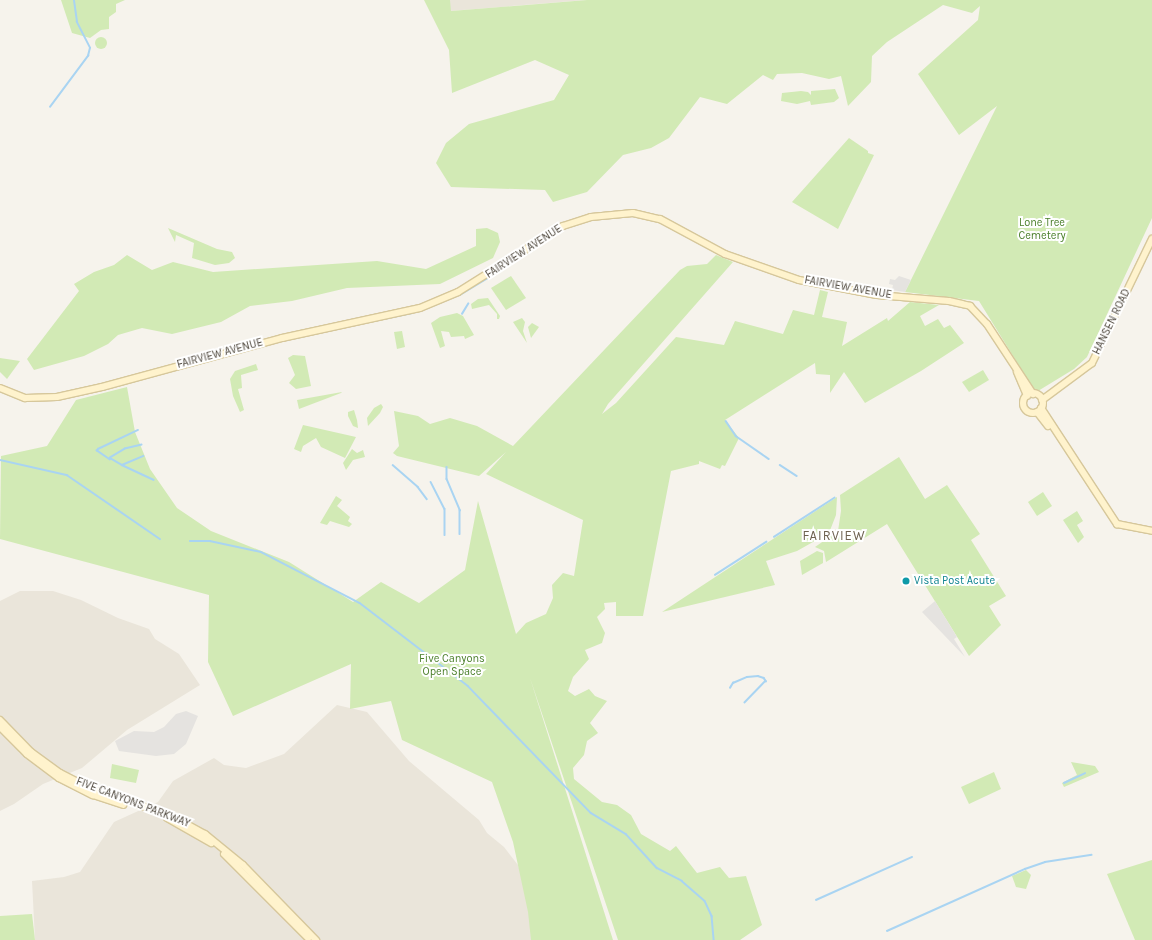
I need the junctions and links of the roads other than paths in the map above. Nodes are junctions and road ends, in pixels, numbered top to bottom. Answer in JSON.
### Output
{"nodes":[{"id":1,"x":1152,"y":239,"type":"edge"},
{"id":2,"x":0,"y":388,"type":"edge"},
{"id":3,"x":1030,"y":395,"type":"junction"},
{"id":4,"x":1041,"y":398,"type":"junction"},
{"id":5,"x":1039,"y":410,"type":"junction"},
{"id":6,"x":1151,"y":532,"type":"edge"},
{"id":7,"x":0,"y":720,"type":"edge"},
{"id":8,"x":0,"y":727,"type":"edge"},
{"id":9,"x":310,"y":940,"type":"edge"},
{"id":10,"x":316,"y":940,"type":"edge"}],
"edges":[{"from":1,"to":4,"type":"main road","name":"HANSEN ROAD"},
{"from":2,"to":3,"type":"main road","name":"FAIRVIEW AVENUE"},
{"from":3,"to":4,"type":"main road"},
{"from":3,"to":5,"type":"main road"},
{"from":4,"to":5,"type":"main road"},
{"from":5,"to":6,"type":"main road"},
{"from":7,"to":10,"type":"main road","name":"FIVE CANYONS PARKWAY"},
{"from":8,"to":9,"type":"main road","name":"FIVE CANYONS PARKWAY"}]}
